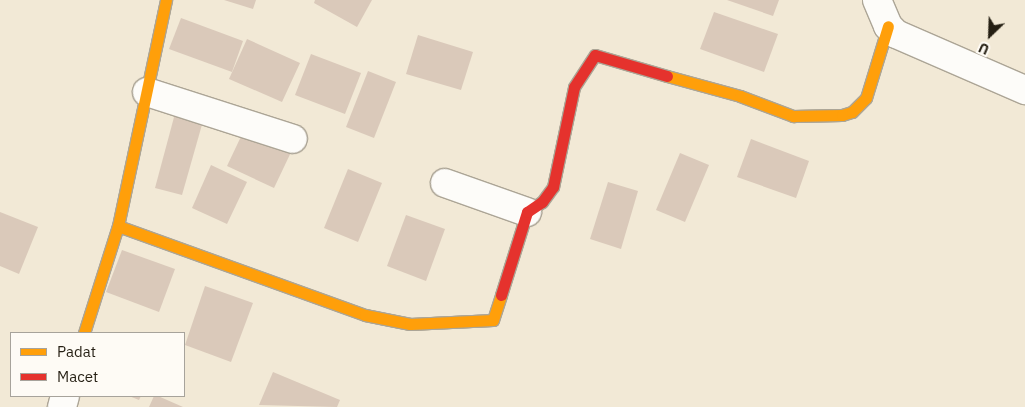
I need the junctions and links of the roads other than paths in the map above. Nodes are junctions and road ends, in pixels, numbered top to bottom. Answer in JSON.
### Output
{"nodes":[{"id":1,"x":166,"y":0,"type":"edge"},
{"id":2,"x":877,"y":0,"type":"edge"},
{"id":3,"x":888,"y":26,"type":"junction"},
{"id":4,"x":1025,"y":90,"type":"edge"},
{"id":5,"x":147,"y":92,"type":"junction"},
{"id":6,"x":293,"y":139,"type":"dead end"},
{"id":7,"x":445,"y":183,"type":"dead end"},
{"id":8,"x":528,"y":212,"type":"junction"},
{"id":9,"x":118,"y":226,"type":"junction"},
{"id":10,"x":84,"y":332,"type":"edge"}],
"edges":[{"from":1,"to":5,"type":"street"},
{"from":2,"to":3,"type":"street"},
{"from":3,"to":4,"type":"street"},
{"from":3,"to":8,"type":"street"},
{"from":5,"to":6,"type":"street"},
{"from":5,"to":9,"type":"street"},
{"from":7,"to":8,"type":"street"},
{"from":8,"to":9,"type":"street"},
{"from":9,"to":10,"type":"street"}]}
